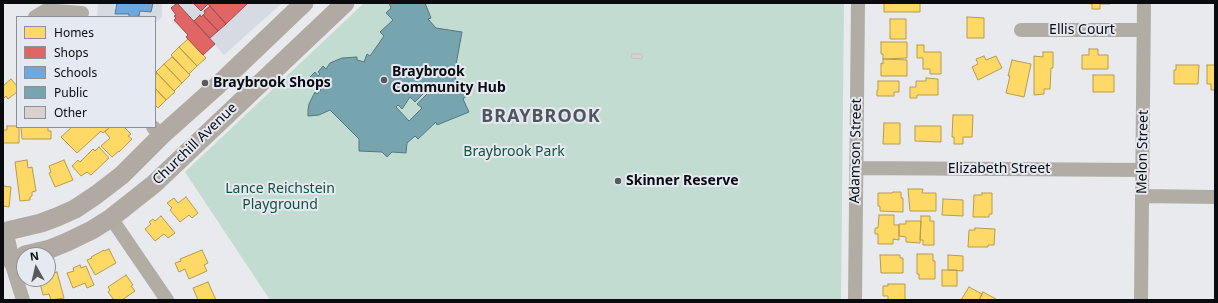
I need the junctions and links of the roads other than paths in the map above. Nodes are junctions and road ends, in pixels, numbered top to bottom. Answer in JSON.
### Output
{"nodes":[{"id":1,"x":304,"y":3,"type":"edge"},
{"id":2,"x":345,"y":3,"type":"edge"},
{"id":3,"x":858,"y":3,"type":"edge"},
{"id":4,"x":1144,"y":3,"type":"edge"},
{"id":5,"x":83,"y":11,"type":"edge"},
{"id":6,"x":37,"y":16,"type":"edge"},
{"id":7,"x":1021,"y":30,"type":"dead end"},
{"id":8,"x":1144,"y":30,"type":"junction"},
{"id":9,"x":157,"y":132,"type":"edge"},
{"id":10,"x":184,"y":155,"type":"junction"},
{"id":11,"x":856,"y":168,"type":"junction"},
{"id":12,"x":1143,"y":170,"type":"junction"},
{"id":13,"x":96,"y":195,"type":"junction"},
{"id":14,"x":1142,"y":196,"type":"junction"},
{"id":15,"x":1215,"y":197,"type":"edge"},
{"id":16,"x":111,"y":218,"type":"junction"},
{"id":17,"x":4,"y":232,"type":"edge"},
{"id":18,"x":55,"y":247,"type":"edge"},
{"id":19,"x":16,"y":257,"type":"edge"},
{"id":20,"x":20,"y":287,"type":"edge"},
{"id":21,"x":22,"y":300,"type":"edge"},
{"id":22,"x":167,"y":300,"type":"edge"},
{"id":23,"x":855,"y":300,"type":"edge"},
{"id":24,"x":1141,"y":300,"type":"edge"}],
"edges":[{"from":1,"to":9,"type":"main road","name":"Churchill Avenue"},
{"from":2,"to":10,"type":"main road","name":"Churchill Avenue"},
{"from":3,"to":11,"type":"street","name":"Adamson Street"},
{"from":4,"to":8,"type":"street","name":"Melon Street"},
{"from":5,"to":6,"type":"street"},
{"from":7,"to":8,"type":"street","name":"Ellis Court"},
{"from":8,"to":12,"type":"street","name":"Melon Street"},
{"from":9,"to":10,"type":"main road"},
{"from":9,"to":13,"type":"main road","name":"Churchill Avenue"},
{"from":10,"to":16,"type":"main road","name":"Churchill Avenue"},
{"from":11,"to":12,"type":"street","name":"Elizabeth Street"},
{"from":11,"to":23,"type":"street","name":"Adamson Street"},
{"from":12,"to":14,"type":"street","name":"Melon Street"},
{"from":13,"to":16,"type":"main road"},
{"from":13,"to":17,"type":"main road","name":"Churchill Avenue"},
{"from":14,"to":15,"type":"street"},
{"from":14,"to":24,"type":"street","name":"Melon Street"},
{"from":16,"to":18,"type":"main road","name":"Churchill Avenue"},
{"from":16,"to":22,"type":"street"},
{"from":17,"to":19,"type":"main road"},
{"from":20,"to":21,"type":"street"}]}
